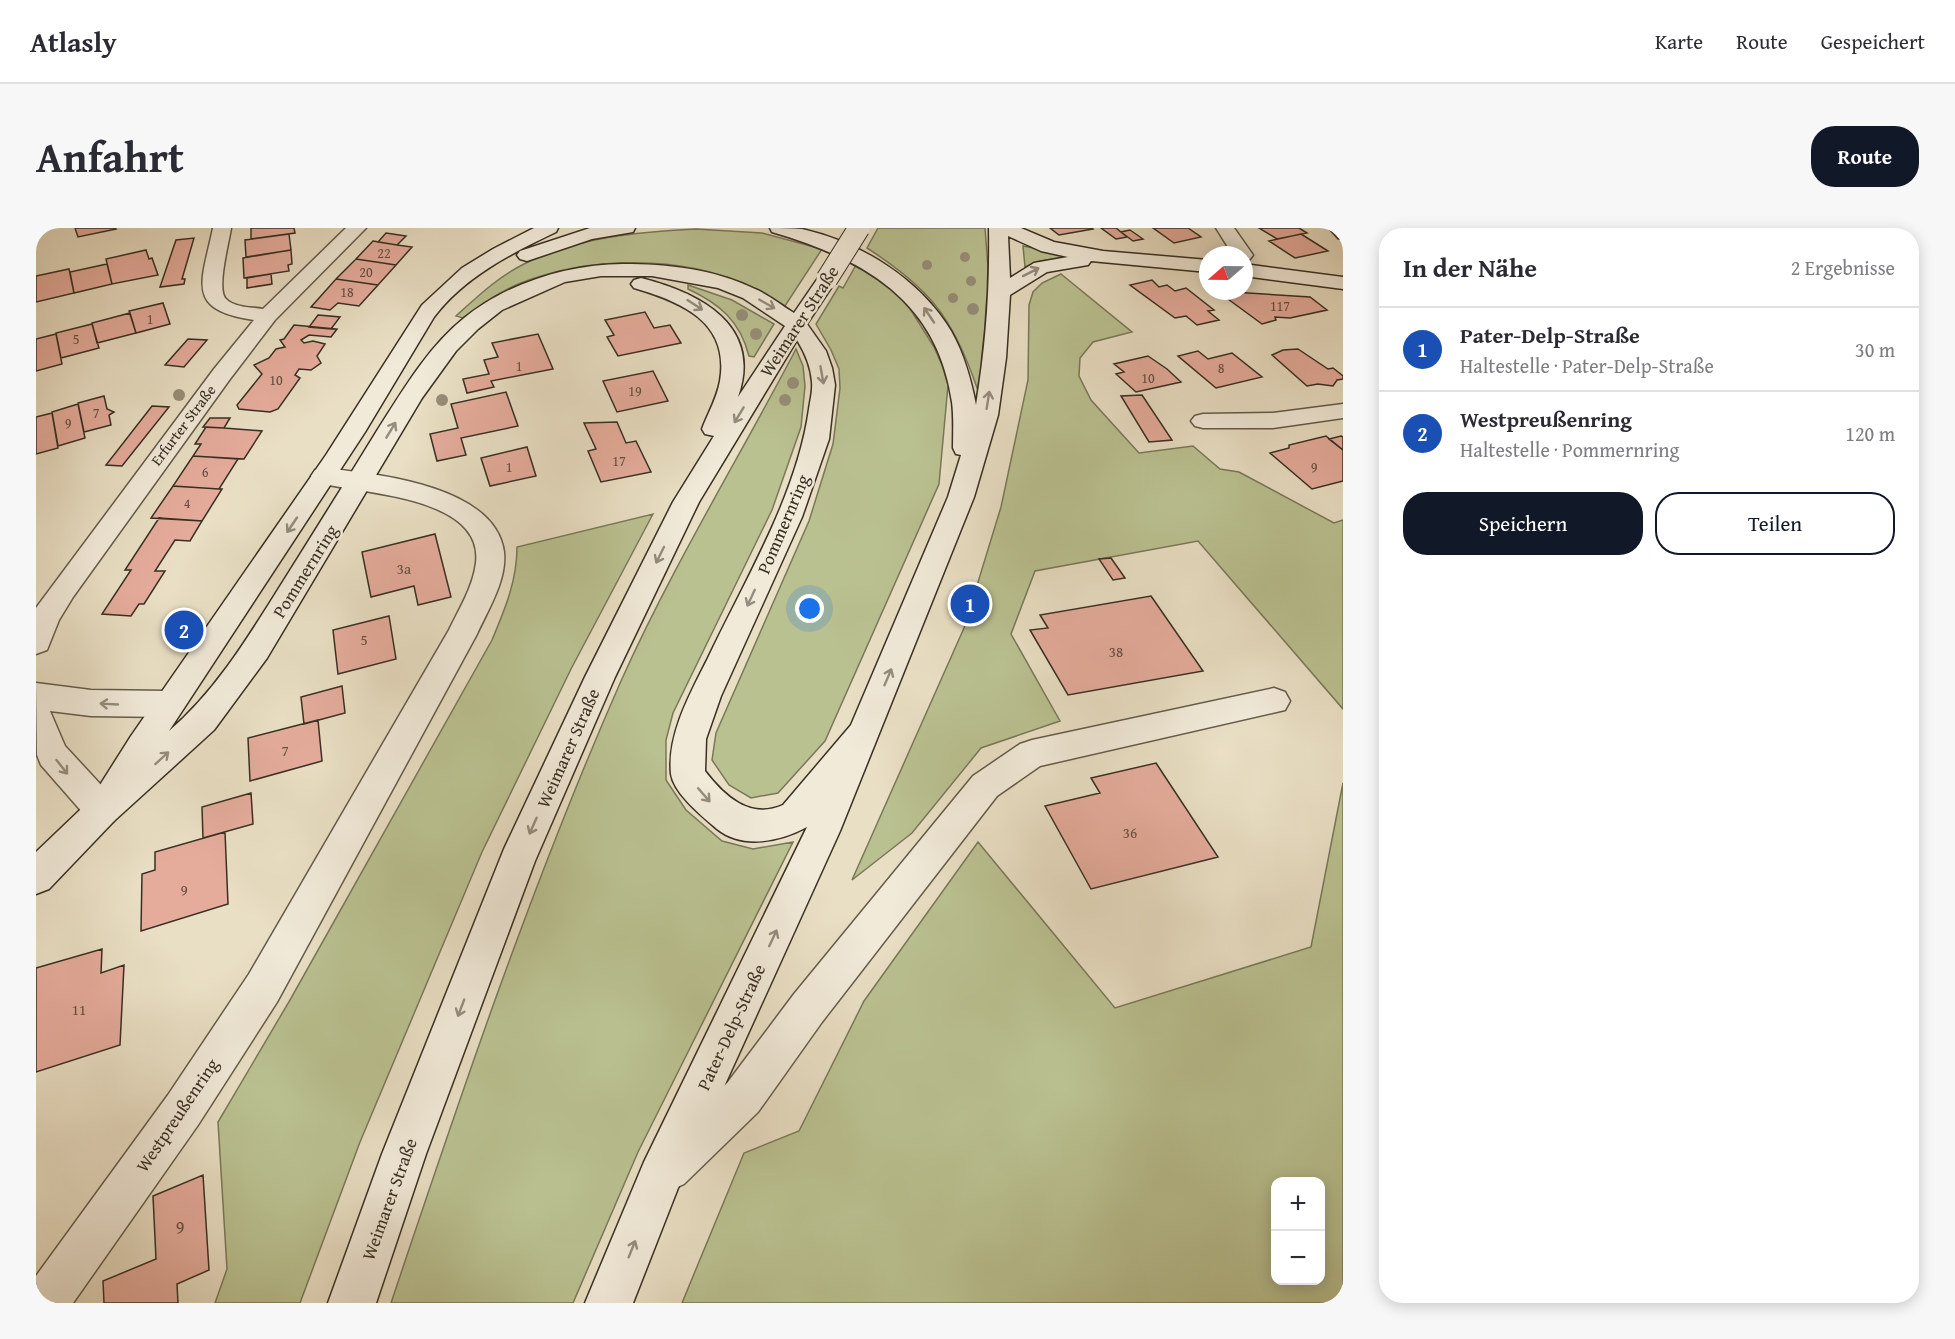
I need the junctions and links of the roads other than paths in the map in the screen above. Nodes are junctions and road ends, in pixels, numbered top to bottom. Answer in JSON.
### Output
{"nodes":[{"id":1,"x":222,"y":228,"type":"edge"},
{"id":2,"x":357,"y":228,"type":"edge"},
{"id":3,"x":549,"y":228,"type":"edge"},
{"id":4,"x":626,"y":228,"type":"edge"},
{"id":5,"x":779,"y":228,"type":"edge"},
{"id":6,"x":858,"y":228,"type":"edge"},
{"id":7,"x":998,"y":228,"type":"edge"},
{"id":8,"x":1008,"y":228,"type":"edge"},
{"id":9,"x":1225,"y":228,"type":"edge"},
{"id":10,"x":1236,"y":246,"type":"edge"},
{"id":11,"x":1128,"y":259,"type":"junction"},
{"id":12,"x":1253,"y":264,"type":"edge"},
{"id":13,"x":1199,"y":265,"type":"edge"},
{"id":14,"x":1343,"y":283,"type":"edge"},
{"id":15,"x":1000,"y":292,"type":"junction"},
{"id":16,"x":517,"y":295,"type":"junction"},
{"id":17,"x":268,"y":316,"type":"junction"},
{"id":18,"x":796,"y":324,"type":"junction"},
{"id":19,"x":400,"y":359,"type":"junction"},
{"id":20,"x":1343,"y":411,"type":"edge"},
{"id":21,"x":1203,"y":421,"type":"dead end"},
{"id":22,"x":324,"y":476,"type":"junction"},
{"id":23,"x":361,"y":481,"type":"junction"},
{"id":24,"x":961,"y":497,"type":"junction"},
{"id":25,"x":686,"y":502,"type":"junction"},
{"id":26,"x":36,"y":642,"type":"edge"},
{"id":27,"x":36,"y":696,"type":"edge"},
{"id":28,"x":1274,"y":701,"type":"dead end"},
{"id":29,"x":167,"y":704,"type":"junction"},
{"id":30,"x":36,"y":715,"type":"edge"},
{"id":31,"x":865,"y":731,"type":"junction"},
{"id":32,"x":102,"y":810,"type":"junction"},
{"id":33,"x":36,"y":877,"type":"edge"},
{"id":34,"x":660,"y":1178,"type":"junction"},
{"id":35,"x":45,"y":1303,"type":"edge"},
{"id":36,"x":352,"y":1303,"type":"edge"},
{"id":37,"x":609,"y":1303,"type":"edge"}],
"edges":[{"from":1,"to":17,"type":"street"},
{"from":2,"to":17,"type":"street","name":"Erfurter Straße"},
{"from":3,"to":19,"type":"street","name":"Pommernring"},
{"from":4,"to":19,"type":"street","name":"Pommernring"},
{"from":24,"to":5,"type":"street","one_way":true},
{"from":6,"to":18,"type":"street","name":"Weimarer Straße","bridge":true},
{"from":7,"to":15,"type":"street","name":"Pater-Delp-Straße"},
{"from":8,"to":11,"type":"street"},
{"from":9,"to":10,"type":"street"},
{"from":11,"to":13,"type":"street"},
{"from":15,"to":11,"type":"street","one_way":true},
{"from":12,"to":14,"type":"street"},
{"from":24,"to":15,"type":"street","name":"Pater-Delp-Straße","one_way":true},
{"from":16,"to":18,"type":"street","name":"Pommernring","one_way":true},
{"from":23,"to":16,"type":"street","name":"Pommernring","one_way":true},
{"from":16,"to":25,"type":"street","name":"Pommernring","one_way":true},
{"from":17,"to":26,"type":"street","name":"Erfurter Straße"},
{"from":18,"to":25,"type":"street","name":"Weimarer Straße","one_way":true},
{"from":18,"to":31,"type":"street","name":"Pommernring","one_way":true},
{"from":19,"to":22,"type":"street","name":"Pommernring"},
{"from":20,"to":21,"type":"street"},
{"from":22,"to":23,"type":"street","name":"Westpreußenring"},
{"from":22,"to":29,"type":"street","name":"Pommernring","one_way":true},
{"from":32,"to":23,"type":"street","name":"Pommernring","one_way":true},
{"from":23,"to":35,"type":"street","name":"Westpreußenring"},
{"from":31,"to":24,"type":"street","name":"Pater-Delp-Straße","one_way":true},
{"from":25,"to":36,"type":"street","name":"Weimarer Straße","one_way":true},
{"from":29,"to":27,"type":"street","one_way":true},
{"from":28,"to":34,"type":"street","name":"Pater-Delp-Straße"},
{"from":29,"to":32,"type":"street","name":"Pommernring"},
{"from":30,"to":32,"type":"street","one_way":true},
{"from":34,"to":31,"type":"street","name":"Pater-Delp-Straße","one_way":true},
{"from":32,"to":33,"type":"street","name":"Pommernring"},
{"from":37,"to":34,"type":"street","name":"Pater-Delp-Straße","one_way":true}]}
